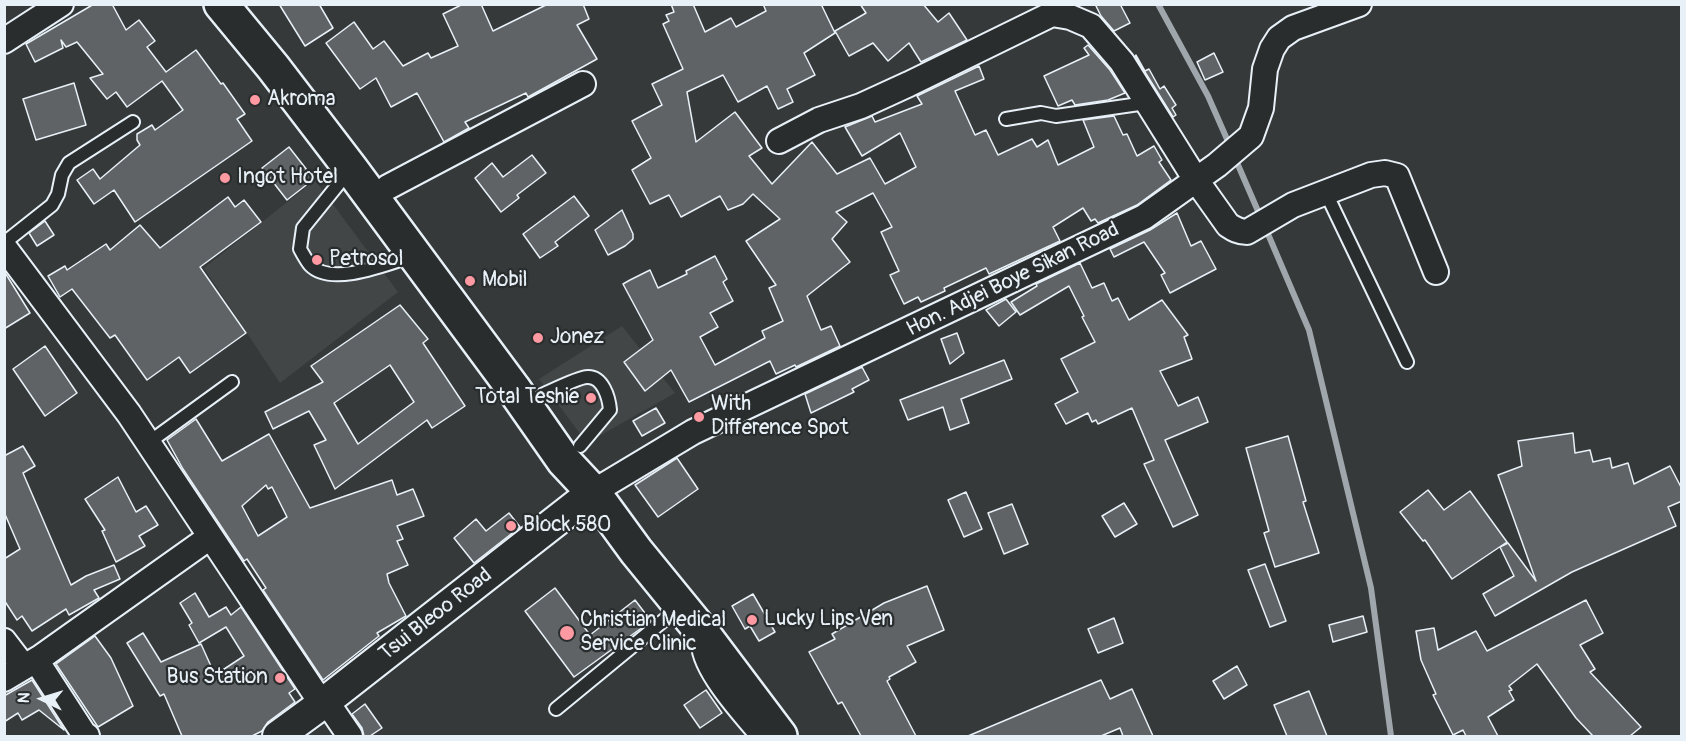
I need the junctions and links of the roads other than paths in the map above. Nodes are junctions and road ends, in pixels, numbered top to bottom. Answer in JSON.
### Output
{"nodes":[{"id":1,"x":61,"y":4,"type":"edge"},
{"id":2,"x":221,"y":4,"type":"edge"},
{"id":3,"x":245,"y":4,"type":"edge"},
{"id":4,"x":1359,"y":4,"type":"edge"},
{"id":5,"x":4,"y":41,"type":"edge"},
{"id":6,"x":583,"y":84,"type":"dead end"},
{"id":7,"x":1146,"y":103,"type":"junction"},
{"id":8,"x":1006,"y":119,"type":"dead end"},
{"id":9,"x":133,"y":122,"type":"dead end"},
{"id":10,"x":779,"y":141,"type":"dead end"},
{"id":11,"x":351,"y":169,"type":"junction"},
{"id":12,"x":1196,"y":180,"type":"junction"},
{"id":13,"x":388,"y":187,"type":"junction"},
{"id":14,"x":1326,"y":193,"type":"junction"},
{"id":15,"x":4,"y":245,"type":"edge"},
{"id":16,"x":416,"y":255,"type":"junction"},
{"id":17,"x":1436,"y":272,"type":"dead end"},
{"id":18,"x":1407,"y":362,"type":"dead end"},
{"id":19,"x":232,"y":382,"type":"dead end"},
{"id":20,"x":542,"y":395,"type":"junction"},
{"id":21,"x":148,"y":443,"type":"junction"},
{"id":22,"x":580,"y":446,"type":"junction"},
{"id":23,"x":599,"y":488,"type":"junction"},
{"id":24,"x":210,"y":537,"type":"junction"},
{"id":25,"x":689,"y":617,"type":"junction"},
{"id":26,"x":4,"y":641,"type":"edge"},
{"id":27,"x":21,"y":669,"type":"edge"},
{"id":28,"x":324,"y":703,"type":"junction"},
{"id":29,"x":556,"y":709,"type":"dead end"},
{"id":30,"x":87,"y":736,"type":"edge"},
{"id":31,"x":278,"y":736,"type":"edge"},
{"id":32,"x":350,"y":736,"type":"edge"},
{"id":33,"x":756,"y":736,"type":"edge"},
{"id":34,"x":780,"y":736,"type":"edge"},
{"id":35,"x":801,"y":736,"type":"edge"}],
"edges":[{"from":1,"to":5,"type":"street"},
{"from":2,"to":11,"type":"main road"},
{"from":3,"to":13,"type":"main road"},
{"from":4,"to":12,"type":"street","name":"Hon. Adjei Boye Sikan Road"},
{"from":6,"to":13,"type":"street"},
{"from":7,"to":8,"type":"lane"},
{"from":7,"to":10,"type":"street"},
{"from":7,"to":12,"type":"street"},
{"from":9,"to":15,"type":"lane"},
{"from":11,"to":16,"type":"main road"},
{"from":11,"to":16,"type":"lane"},
{"from":12,"to":14,"type":"street"},
{"from":12,"to":23,"type":"street","name":"Hon. Adjei Boye Sikan Road"},
{"from":13,"to":20,"type":"main road"},
{"from":14,"to":17,"type":"street"},
{"from":14,"to":18,"type":"lane"},
{"from":15,"to":21,"type":"street"},
{"from":16,"to":23,"type":"main road"},
{"from":19,"to":21,"type":"lane"},
{"from":20,"to":22,"type":"main road"},
{"from":20,"to":22,"type":"lane"},
{"from":21,"to":24,"type":"street"},
{"from":22,"to":23,"type":"main road"},
{"from":23,"to":25,"type":"main road"},
{"from":23,"to":28,"type":"street","name":"Tsui Bleoo Road"},
{"from":23,"to":35,"type":"main road"},
{"from":24,"to":27,"type":"street"},
{"from":24,"to":28,"type":"street"},
{"from":25,"to":29,"type":"lane"},
{"from":25,"to":33,"type":"lane"},
{"from":25,"to":34,"type":"main road"},
{"from":26,"to":27,"type":"street"},
{"from":27,"to":30,"type":"street"},
{"from":28,"to":31,"type":"street","name":"Tsui Bleoo Road"},
{"from":28,"to":32,"type":"street"}]}
